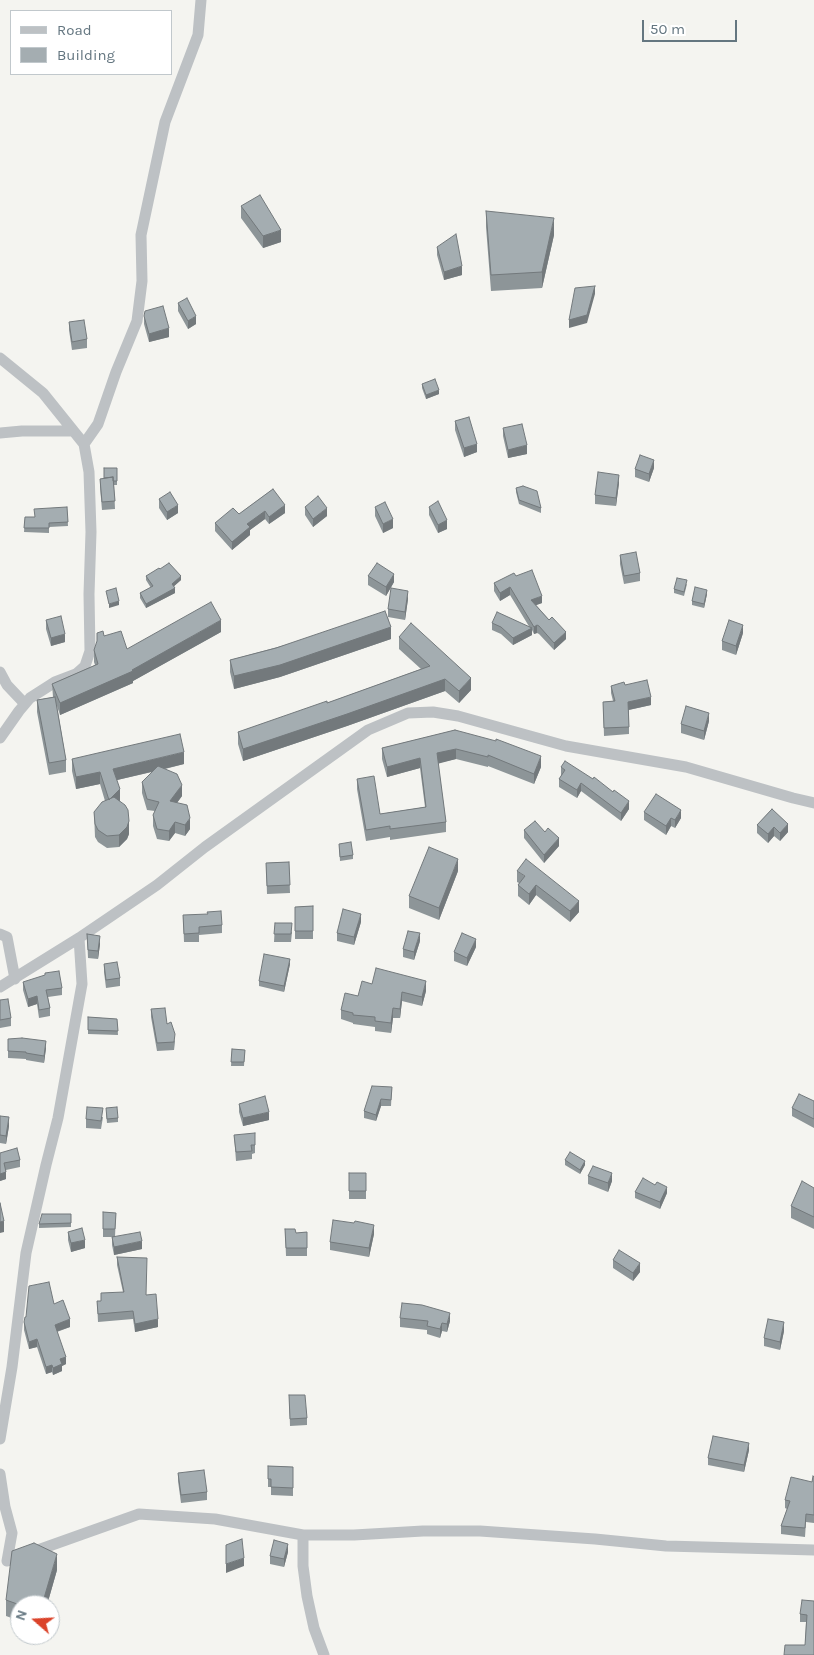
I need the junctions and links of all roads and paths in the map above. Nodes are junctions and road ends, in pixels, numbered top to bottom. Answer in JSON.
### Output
{"nodes":[{"id":1,"x":201,"y":0,"type":"edge"},
{"id":2,"x":0,"y":358,"type":"edge"},
{"id":3,"x":73,"y":431,"type":"junction"},
{"id":4,"x":0,"y":433,"type":"edge"},
{"id":5,"x":84,"y":444,"type":"junction"},
{"id":6,"x":0,"y":672,"type":"edge"},
{"id":7,"x":25,"y":704,"type":"junction"},
{"id":8,"x":0,"y":738,"type":"edge"},
{"id":9,"x":814,"y":803,"type":"edge"},
{"id":10,"x":0,"y":934,"type":"edge"},
{"id":11,"x":79,"y":938,"type":"junction"},
{"id":12,"x":15,"y":979,"type":"junction"},
{"id":13,"x":0,"y":987,"type":"edge"},
{"id":14,"x":0,"y":1439,"type":"edge"},
{"id":15,"x":0,"y":1474,"type":"edge"},
{"id":16,"x":303,"y":1535,"type":"junction"},
{"id":17,"x":814,"y":1550,"type":"edge"},
{"id":18,"x":324,"y":1655,"type":"edge"}],
"edges":[{"from":1,"to":5,"type":"street"},
{"from":2,"to":3,"type":"street"},
{"from":3,"to":4,"type":"street"},
{"from":3,"to":5,"type":"street"},
{"from":5,"to":7,"type":"street"},
{"from":6,"to":7,"type":"street"},
{"from":7,"to":8,"type":"street"},
{"from":9,"to":11,"type":"street"},
{"from":10,"to":12,"type":"street"},
{"from":11,"to":12,"type":"street"},
{"from":11,"to":14,"type":"street"},
{"from":12,"to":13,"type":"street"},
{"from":15,"to":16,"type":"street"},
{"from":16,"to":17,"type":"street"},
{"from":16,"to":18,"type":"street"}]}
